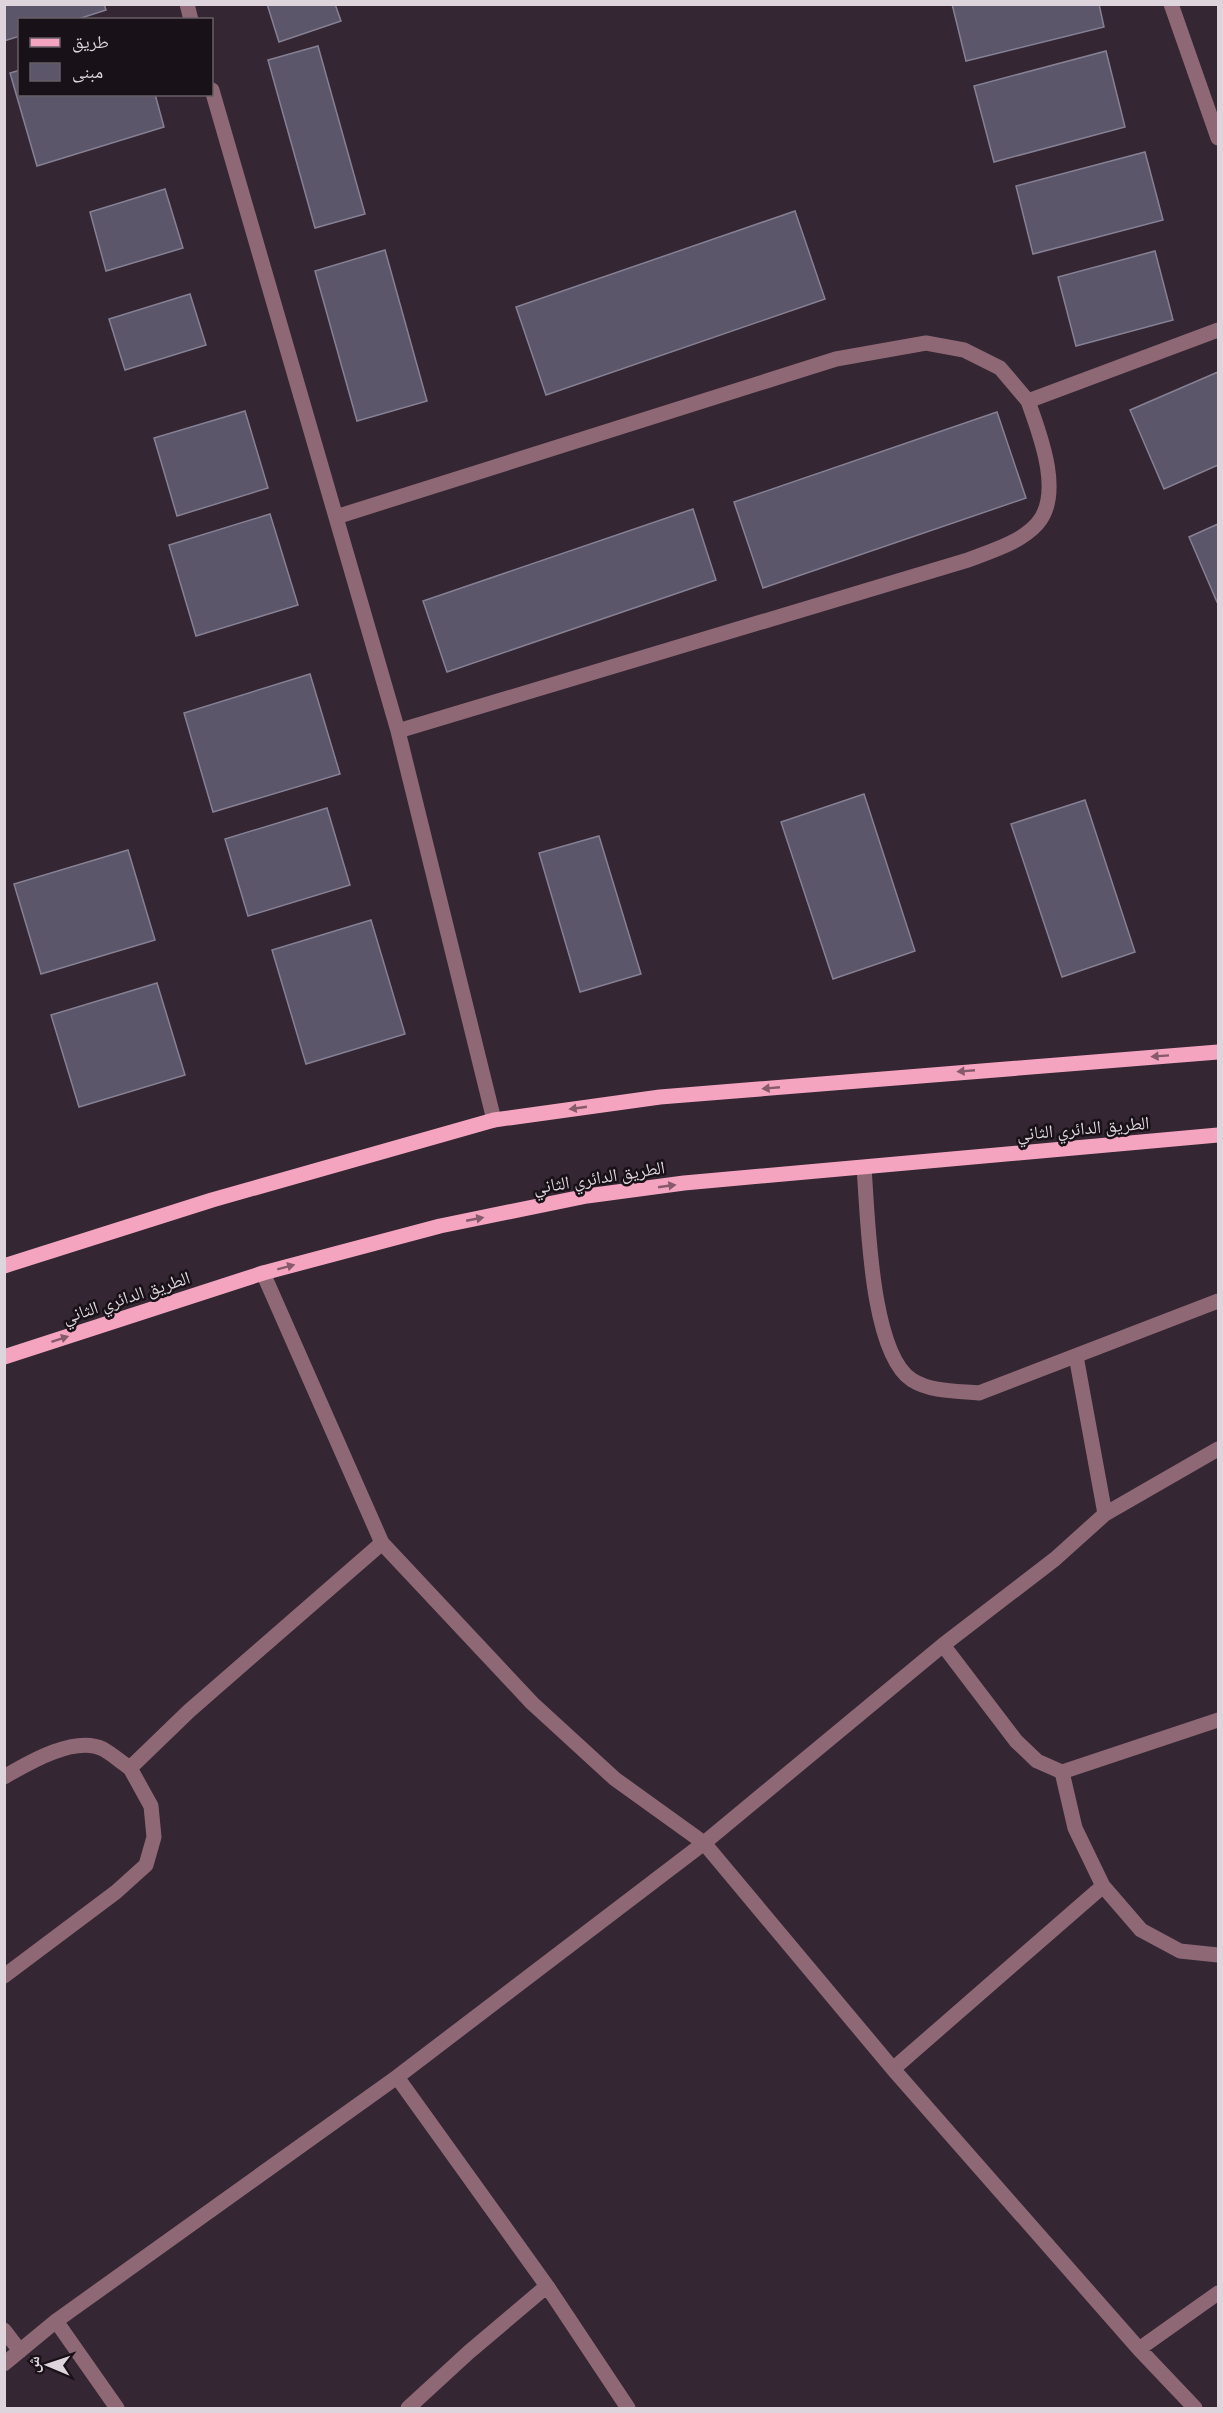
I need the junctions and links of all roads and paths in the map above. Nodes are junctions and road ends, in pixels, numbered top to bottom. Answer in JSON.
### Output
{"nodes":[{"id":1,"x":1172,"y":4,"type":"edge"},
{"id":2,"x":213,"y":93,"type":"edge"},
{"id":3,"x":1218,"y":138,"type":"edge"},
{"id":4,"x":1218,"y":330,"type":"edge"},
{"id":5,"x":1028,"y":400,"type":"junction"},
{"id":6,"x":336,"y":517,"type":"junction"},
{"id":7,"x":398,"y":731,"type":"junction"},
{"id":8,"x":1218,"y":1052,"type":"edge"},
{"id":9,"x":494,"y":1120,"type":"junction"},
{"id":10,"x":1218,"y":1135,"type":"edge"},
{"id":11,"x":864,"y":1168,"type":"junction"},
{"id":12,"x":4,"y":1266,"type":"edge"},
{"id":13,"x":263,"y":1273,"type":"junction"},
{"id":14,"x":1218,"y":1301,"type":"edge"},
{"id":15,"x":1076,"y":1356,"type":"junction"},
{"id":16,"x":4,"y":1357,"type":"edge"},
{"id":17,"x":1218,"y":1449,"type":"edge"},
{"id":18,"x":1105,"y":1514,"type":"junction"},
{"id":19,"x":382,"y":1543,"type":"junction"},
{"id":20,"x":943,"y":1645,"type":"junction"},
{"id":21,"x":1218,"y":1720,"type":"edge"},
{"id":22,"x":130,"y":1768,"type":"junction"},
{"id":23,"x":1062,"y":1772,"type":"junction"},
{"id":24,"x":4,"y":1777,"type":"edge"},
{"id":25,"x":704,"y":1843,"type":"junction"},
{"id":26,"x":1102,"y":1886,"type":"junction"},
{"id":27,"x":1218,"y":1955,"type":"edge"},
{"id":28,"x":4,"y":1976,"type":"edge"},
{"id":29,"x":893,"y":2069,"type":"junction"},
{"id":30,"x":397,"y":2077,"type":"junction"},
{"id":31,"x":547,"y":2286,"type":"junction"},
{"id":32,"x":1218,"y":2293,"type":"edge"},
{"id":33,"x":56,"y":2321,"type":"junction"},
{"id":34,"x":4,"y":2330,"type":"edge"},
{"id":35,"x":1138,"y":2349,"type":"junction"},
{"id":36,"x":20,"y":2351,"type":"junction"},
{"id":37,"x":4,"y":2364,"type":"edge"},
{"id":38,"x":117,"y":2409,"type":"edge"},
{"id":39,"x":408,"y":2409,"type":"edge"},
{"id":40,"x":628,"y":2409,"type":"edge"},
{"id":41,"x":1195,"y":2409,"type":"edge"}],
"edges":[{"from":1,"to":3,"type":"street"},
{"from":2,"to":6,"type":"street"},
{"from":4,"to":5,"type":"street"},
{"from":5,"to":6,"type":"street"},
{"from":5,"to":7,"type":"street"},
{"from":6,"to":7,"type":"street"},
{"from":7,"to":9,"type":"street"},
{"from":8,"to":9,"type":"main road","one_way":true},
{"from":9,"to":12,"type":"main road"},
{"from":10,"to":11,"type":"main road","name":"الطريق الدائري الثاني"},
{"from":13,"to":11,"type":"main road","name":"الطريق الدائري الثاني","one_way":true},
{"from":11,"to":15,"type":"street"},
{"from":16,"to":13,"type":"main road","name":"الطريق الدائري الثاني","one_way":true},
{"from":13,"to":19,"type":"street"},
{"from":14,"to":15,"type":"street"},
{"from":15,"to":18,"type":"street"},
{"from":17,"to":18,"type":"street"},
{"from":18,"to":20,"type":"street"},
{"from":19,"to":22,"type":"street"},
{"from":19,"to":25,"type":"street"},
{"from":20,"to":23,"type":"street"},
{"from":20,"to":25,"type":"street"},
{"from":21,"to":23,"type":"street"},
{"from":22,"to":24,"type":"street"},
{"from":22,"to":28,"type":"street"},
{"from":23,"to":26,"type":"street"},
{"from":25,"to":29,"type":"street"},
{"from":25,"to":30,"type":"street"},
{"from":26,"to":27,"type":"street"},
{"from":26,"to":29,"type":"street"},
{"from":29,"to":35,"type":"street"},
{"from":30,"to":31,"type":"street"},
{"from":30,"to":33,"type":"street"},
{"from":31,"to":39,"type":"street"},
{"from":31,"to":40,"type":"street"},
{"from":32,"to":35,"type":"street"},
{"from":33,"to":36,"type":"street"},
{"from":33,"to":38,"type":"street"},
{"from":34,"to":36,"type":"street"},
{"from":35,"to":41,"type":"street"},
{"from":36,"to":37,"type":"street"}]}
